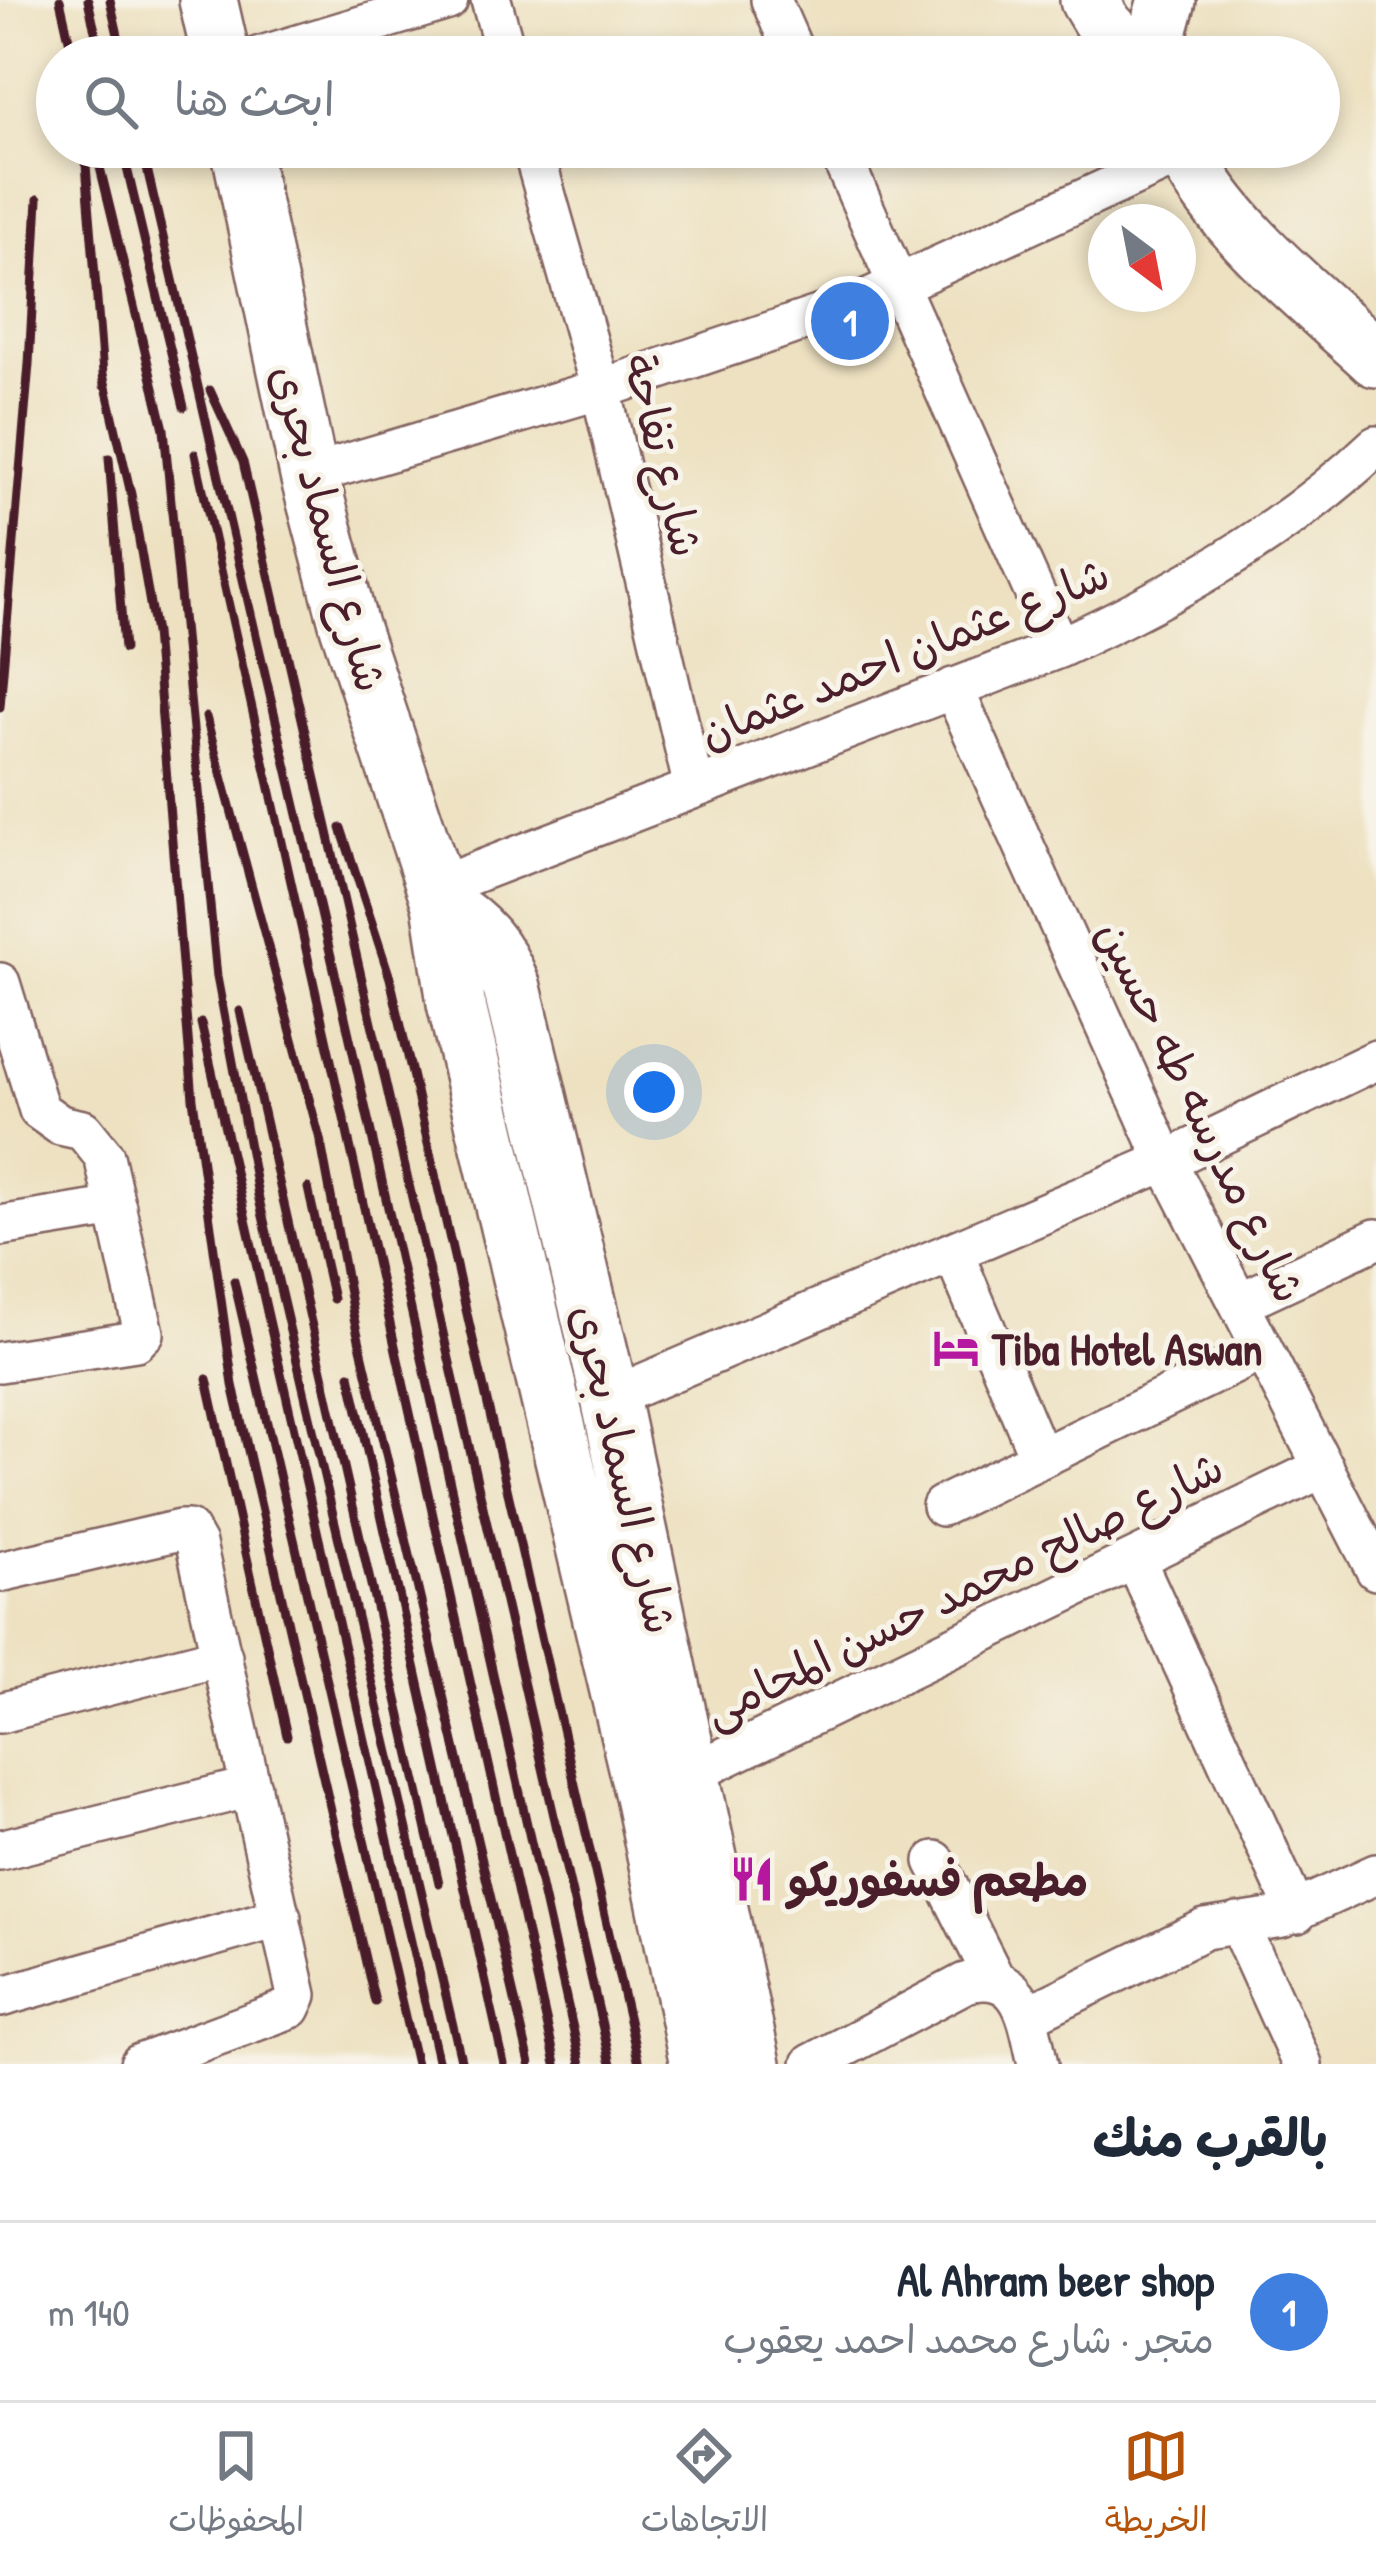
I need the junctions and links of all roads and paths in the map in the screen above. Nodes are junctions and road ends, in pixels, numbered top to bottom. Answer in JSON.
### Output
{"nodes":[{"id":1,"x":208,"y":0,"type":"edge"},
{"id":2,"x":448,"y":0,"type":"edge"},
{"id":3,"x":491,"y":0,"type":"edge"},
{"id":4,"x":771,"y":0,"type":"edge"},
{"id":5,"x":1088,"y":0,"type":"edge"},
{"id":6,"x":1167,"y":0,"type":"edge"},
{"id":7,"x":216,"y":36,"type":"edge"},
{"id":8,"x":328,"y":36,"type":"edge"},
{"id":9,"x":501,"y":36,"type":"edge"},
{"id":10,"x":787,"y":36,"type":"edge"},
{"id":11,"x":1113,"y":36,"type":"edge"},
{"id":12,"x":1157,"y":36,"type":"edge"},
{"id":13,"x":244,"y":168,"type":"edge"},
{"id":14,"x":538,"y":168,"type":"edge"},
{"id":15,"x":846,"y":168,"type":"edge"},
{"id":16,"x":1145,"y":168,"type":"edge"},
{"id":17,"x":1195,"y":168,"type":"edge"},
{"id":18,"x":898,"y":284,"type":"junction"},
{"id":19,"x":1376,"y":358,"type":"edge"},
{"id":20,"x":601,"y":389,"type":"junction"},
{"id":21,"x":1376,"y":446,"type":"edge"},
{"id":22,"x":309,"y":475,"type":"junction"},
{"id":23,"x":1059,"y":648,"type":"junction"},
{"id":24,"x":953,"y":688,"type":"junction"},
{"id":25,"x":694,"y":788,"type":"junction"},
{"id":26,"x":438,"y":896,"type":"junction"},
{"id":27,"x":0,"y":983,"type":"edge"},
{"id":28,"x":1376,"y":1060,"type":"edge"},
{"id":29,"x":1166,"y":1161,"type":"junction"},
{"id":30,"x":116,"y":1207,"type":"junction"},
{"id":31,"x":0,"y":1226,"type":"edge"},
{"id":32,"x":1376,"y":1239,"type":"edge"},
{"id":33,"x":953,"y":1252,"type":"junction"},
{"id":34,"x":1239,"y":1303,"type":"junction"},
{"id":35,"x":1263,"y":1350,"type":"junction"},
{"id":36,"x":0,"y":1362,"type":"edge"},
{"id":37,"x":610,"y":1398,"type":"junction"},
{"id":38,"x":1040,"y":1458,"type":"junction"},
{"id":39,"x":1324,"y":1467,"type":"junction"},
{"id":40,"x":943,"y":1506,"type":"dead end"},
{"id":41,"x":1135,"y":1559,"type":"junction"},
{"id":42,"x":1374,"y":1561,"type":"edge"},
{"id":43,"x":0,"y":1572,"type":"edge"},
{"id":44,"x":223,"y":1656,"type":"junction"},
{"id":45,"x":0,"y":1713,"type":"edge"},
{"id":46,"x":668,"y":1784,"type":"junction"},
{"id":47,"x":251,"y":1787,"type":"junction"},
{"id":48,"x":0,"y":1850,"type":"edge"},
{"id":49,"x":935,"y":1862,"type":"dead end"},
{"id":50,"x":1376,"y":1874,"type":"edge"},
{"id":51,"x":1297,"y":1912,"type":"junction"},
{"id":52,"x":280,"y":1917,"type":"junction"},
{"id":53,"x":1238,"y":1923,"type":"junction"},
{"id":54,"x":995,"y":1980,"type":"junction"},
{"id":55,"x":0,"y":1997,"type":"edge"},
{"id":56,"x":1028,"y":2016,"type":"junction"},
{"id":57,"x":140,"y":2064,"type":"edge"},
{"id":58,"x":699,"y":2064,"type":"edge"},
{"id":59,"x":752,"y":2064,"type":"edge"},
{"id":60,"x":812,"y":2064,"type":"edge"},
{"id":61,"x":1038,"y":2064,"type":"edge"},
{"id":62,"x":1302,"y":2064,"type":"edge"}],
"edges":[{"from":1,"to":7,"type":"street"},
{"from":2,"to":8,"type":"street"},
{"from":3,"to":9,"type":"street"},
{"from":4,"to":10,"type":"street"},
{"from":5,"to":11,"type":"street"},
{"from":6,"to":12,"type":"street"},
{"from":13,"to":22,"type":"street","name":"شارع السماد بحرى"},
{"from":14,"to":20,"type":"street","name":"شارع تفاحة"},
{"from":15,"to":18,"type":"street"},
{"from":16,"to":18,"type":"street"},
{"from":17,"to":19,"type":"street"},
{"from":18,"to":20,"type":"street"},
{"from":18,"to":23,"type":"street"},
{"from":20,"to":22,"type":"street"},
{"from":20,"to":25,"type":"street","name":"شارع تفاحة"},
{"from":21,"to":23,"type":"street","name":"شارع عثمان احمد عثمان"},
{"from":22,"to":26,"type":"street","name":"شارع السماد بحرى"},
{"from":23,"to":24,"type":"street","name":"شارع عثمان احمد عثمان"},
{"from":24,"to":25,"type":"street","name":"شارع عثمان احمد عثمان"},
{"from":24,"to":29,"type":"street","name":"شارع مدرسه طه حسين"},
{"from":25,"to":26,"type":"street","name":"شارع عثمان احمد عثمان"},
{"from":26,"to":37,"type":"street","name":"شارع السماد بحرى"},
{"from":26,"to":46,"type":"street","name":"شارع السماد بحرى"},
{"from":27,"to":30,"type":"street"},
{"from":28,"to":29,"type":"street"},
{"from":29,"to":33,"type":"street"},
{"from":29,"to":34,"type":"street","name":"شارع مدرسه طه حسين"},
{"from":30,"to":31,"type":"street"},
{"from":30,"to":36,"type":"street"},
{"from":32,"to":34,"type":"street"},
{"from":33,"to":37,"type":"street"},
{"from":33,"to":38,"type":"street"},
{"from":34,"to":35,"type":"street","name":"شارع مدرسه طه حسين"},
{"from":35,"to":38,"type":"street"},
{"from":35,"to":39,"type":"street","name":"شارع مدرسه طه حسين"},
{"from":37,"to":46,"type":"street","name":"شارع السماد بحرى"},
{"from":38,"to":40,"type":"street"},
{"from":39,"to":41,"type":"street","name":"شارع صالح محمد حسن المحامى"},
{"from":39,"to":42,"type":"street","name":"شارع مدرسه طه حسين"},
{"from":41,"to":46,"type":"street","name":"شارع صالح محمد حسن المحامى"},
{"from":41,"to":51,"type":"street"},
{"from":43,"to":44,"type":"street"},
{"from":44,"to":45,"type":"street"},
{"from":44,"to":47,"type":"street"},
{"from":46,"to":58,"type":"street","name":"شارع السماد بحرى"},
{"from":46,"to":59,"type":"street","name":"شارع السماد بحرى"},
{"from":47,"to":48,"type":"street"},
{"from":47,"to":52,"type":"street"},
{"from":49,"to":54,"type":"street"},
{"from":50,"to":51,"type":"street"},
{"from":51,"to":53,"type":"street"},
{"from":52,"to":55,"type":"street"},
{"from":52,"to":57,"type":"street"},
{"from":53,"to":56,"type":"street"},
{"from":53,"to":62,"type":"street"},
{"from":54,"to":56,"type":"street"},
{"from":54,"to":60,"type":"street"},
{"from":56,"to":61,"type":"street"}]}
